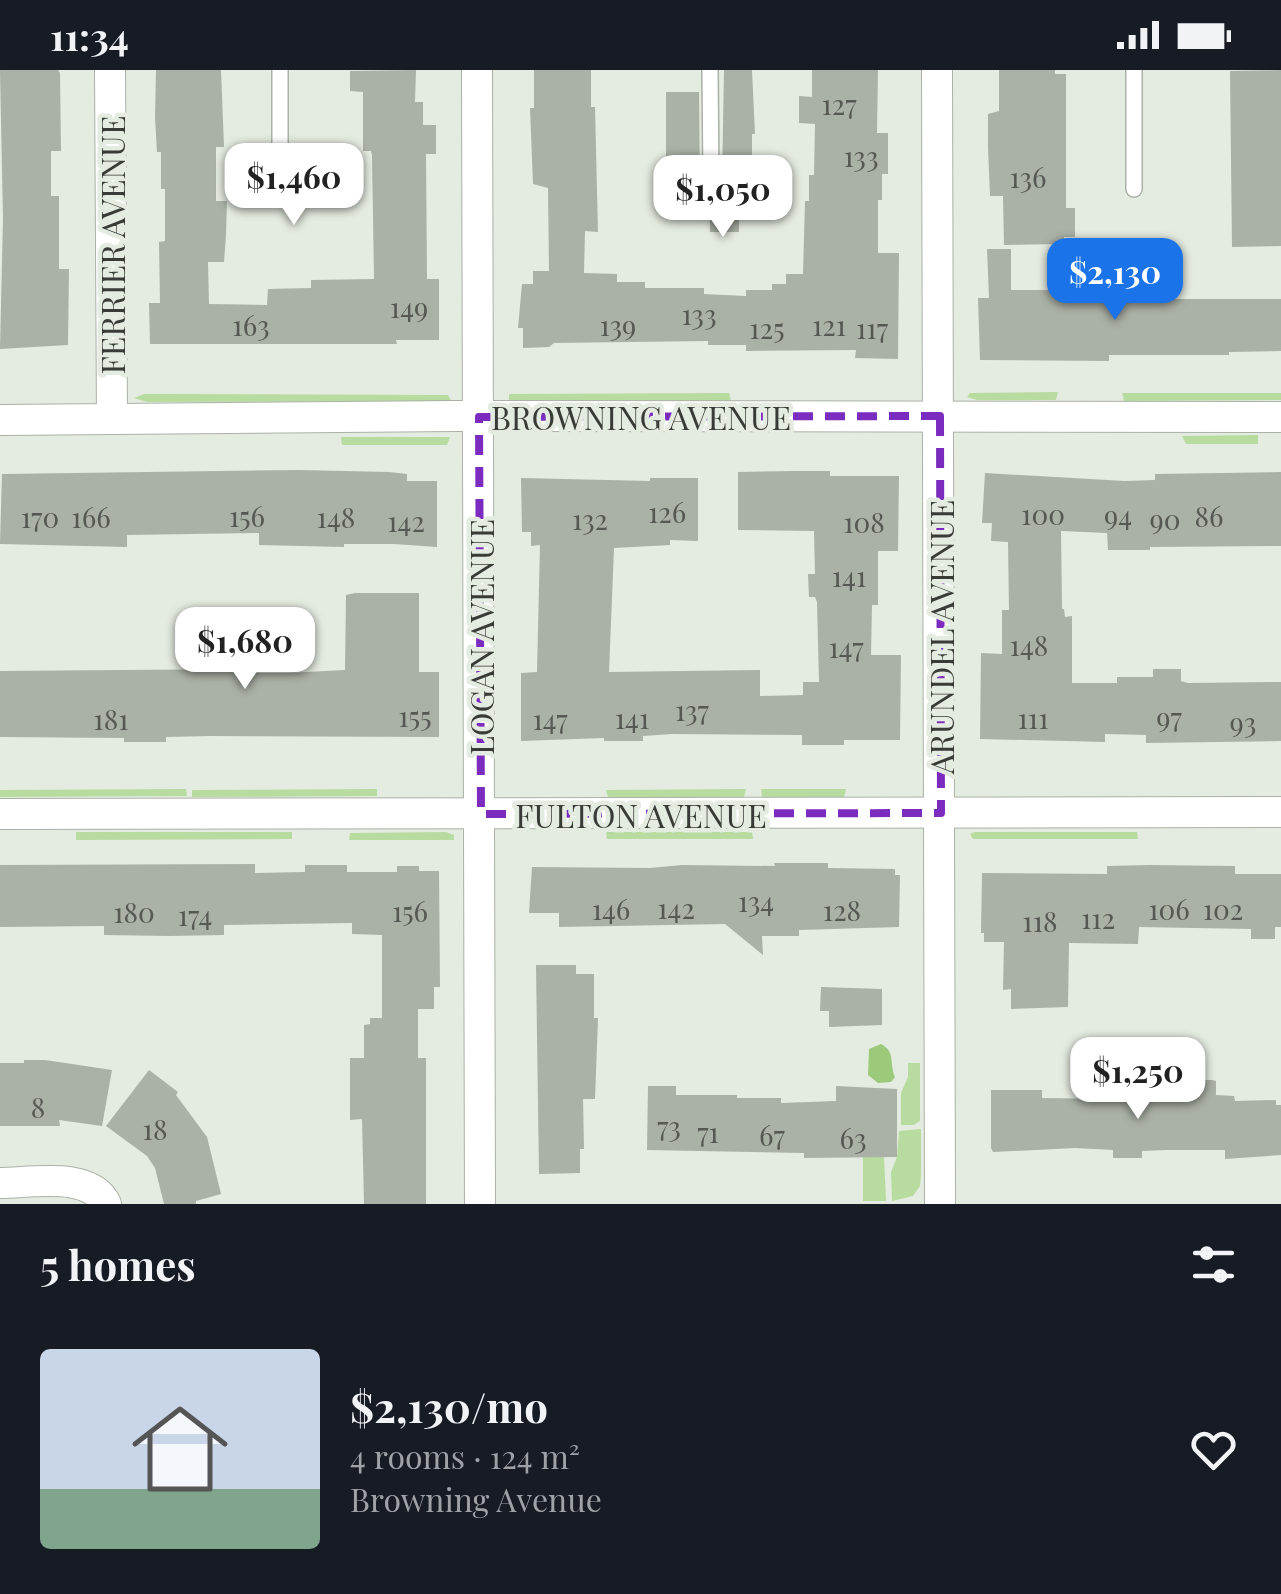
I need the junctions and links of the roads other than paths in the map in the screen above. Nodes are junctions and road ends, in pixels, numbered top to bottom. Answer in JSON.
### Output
{"nodes":[{"id":1,"x":110,"y":70,"type":"edge"},
{"id":2,"x":280,"y":70,"type":"edge"},
{"id":3,"x":477,"y":70,"type":"edge"},
{"id":4,"x":710,"y":70,"type":"edge"},
{"id":5,"x":937,"y":70,"type":"edge"},
{"id":6,"x":1134,"y":70,"type":"edge"},
{"id":7,"x":710,"y":181,"type":"dead end"},
{"id":8,"x":280,"y":187,"type":"dead end"},
{"id":9,"x":1134,"y":188,"type":"dead end"},
{"id":10,"x":940,"y":416,"type":"junction"},
{"id":11,"x":479,"y":417,"type":"junction"},
{"id":12,"x":1281,"y":417,"type":"edge"},
{"id":13,"x":112,"y":419,"type":"junction"},
{"id":14,"x":0,"y":420,"type":"edge"},
{"id":15,"x":1281,"y":812,"type":"edge"},
{"id":16,"x":941,"y":813,"type":"junction"},
{"id":17,"x":0,"y":814,"type":"edge"},
{"id":18,"x":481,"y":814,"type":"junction"},
{"id":19,"x":0,"y":1183,"type":"edge"},
{"id":20,"x":106,"y":1204,"type":"edge"},
{"id":21,"x":480,"y":1204,"type":"edge"},
{"id":22,"x":940,"y":1204,"type":"edge"}],
"edges":[{"from":1,"to":13,"type":"street","name":"FERRIER AVENUE"},
{"from":2,"to":8,"type":"lane"},
{"from":3,"to":11,"type":"street","name":"LOGAN AVENUE"},
{"from":4,"to":7,"type":"lane"},
{"from":5,"to":10,"type":"street","name":"ARUNDEL AVENUE"},
{"from":6,"to":9,"type":"lane"},
{"from":10,"to":11,"type":"street","name":"BROWNING AVENUE"},
{"from":10,"to":12,"type":"street","name":"BROWNING AVENUE"},
{"from":10,"to":16,"type":"street","name":"ARUNDEL AVENUE"},
{"from":11,"to":13,"type":"street","name":"BROWNING AVENUE"},
{"from":11,"to":18,"type":"street","name":"LOGAN AVENUE"},
{"from":13,"to":14,"type":"street","name":"BROWNING AVENUE"},
{"from":15,"to":16,"type":"street","name":"FULTON AVENUE"},
{"from":16,"to":18,"type":"street","name":"FULTON AVENUE"},
{"from":16,"to":22,"type":"street","name":"ARUNDEL AVENUE"},
{"from":17,"to":18,"type":"street","name":"FULTON AVENUE"},
{"from":18,"to":21,"type":"street","name":"LOGAN AVENUE"},
{"from":19,"to":20,"type":"street"}]}
